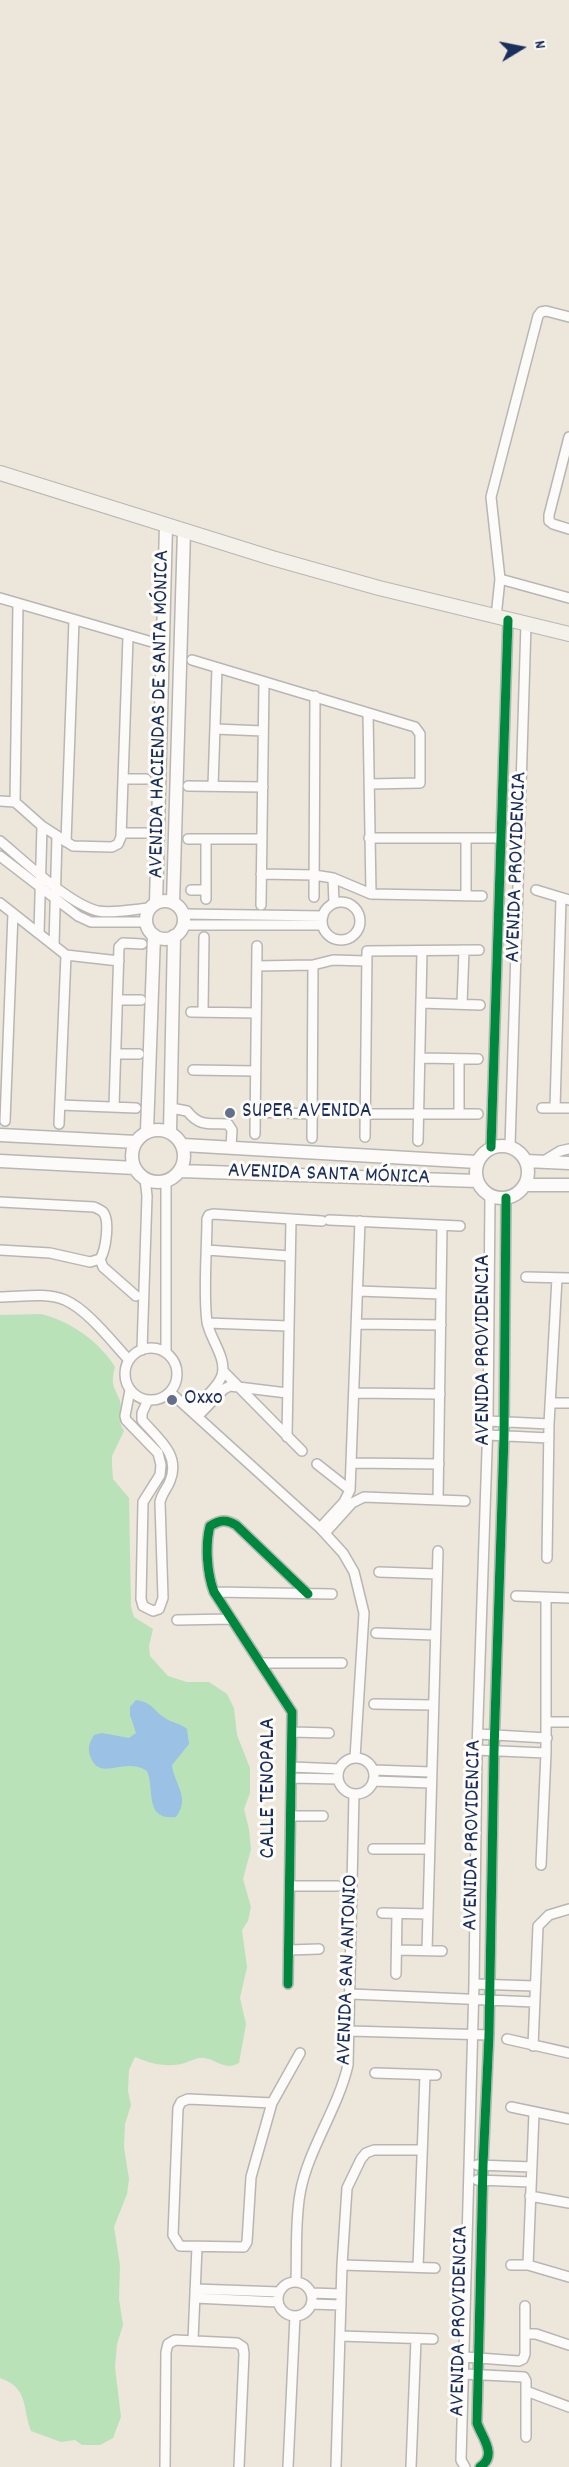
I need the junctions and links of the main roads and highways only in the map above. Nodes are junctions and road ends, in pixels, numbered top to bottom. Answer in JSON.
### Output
{"nodes":[{"id":1,"x":0,"y":473,"type":"edge"},
{"id":2,"x":568,"y":631,"type":"edge"}],
"edges":[{"from":1,"to":2,"type":"main road"}]}
